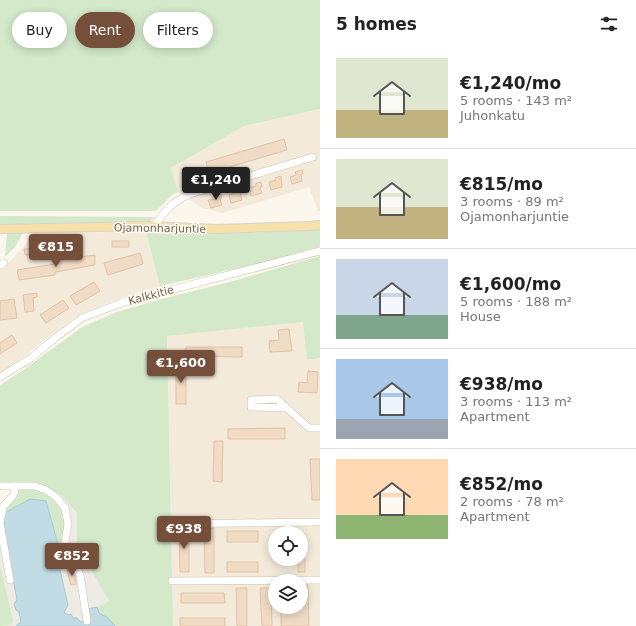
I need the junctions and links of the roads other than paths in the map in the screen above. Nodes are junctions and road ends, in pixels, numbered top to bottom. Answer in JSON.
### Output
{"nodes":[{"id":1,"x":313,"y":157,"type":"dead end"},
{"id":2,"x":320,"y":225,"type":"edge"},
{"id":3,"x":154,"y":227,"type":"junction"},
{"id":4,"x":0,"y":229,"type":"edge"},
{"id":5,"x":320,"y":251,"type":"edge"},
{"id":6,"x":0,"y":377,"type":"edge"},
{"id":7,"x":286,"y":408,"type":"dead end"},
{"id":8,"x":320,"y":428,"type":"edge"},
{"id":9,"x":0,"y":486,"type":"edge"},
{"id":10,"x":14,"y":486,"type":"junction"},
{"id":11,"x":320,"y":522,"type":"edge"},
{"id":12,"x":170,"y":524,"type":"dead end"},
{"id":13,"x":10,"y":580,"type":"dead end"},
{"id":14,"x":320,"y":580,"type":"edge"},
{"id":15,"x":172,"y":581,"type":"dead end"},
{"id":16,"x":88,"y":621,"type":"dead end"}],
"edges":[{"from":1,"to":3,"type":"street"},
{"from":2,"to":3,"type":"main road","name":"Ojamonharjuntie"},
{"from":3,"to":4,"type":"main road","name":"Ojamonharjuntie"},
{"from":5,"to":6,"type":"street","name":"Kalkkitie"},
{"from":7,"to":8,"type":"street"},
{"from":9,"to":10,"type":"street"},
{"from":10,"to":13,"type":"street"},
{"from":10,"to":16,"type":"street"},
{"from":11,"to":12,"type":"street"},
{"from":14,"to":15,"type":"street"}]}
